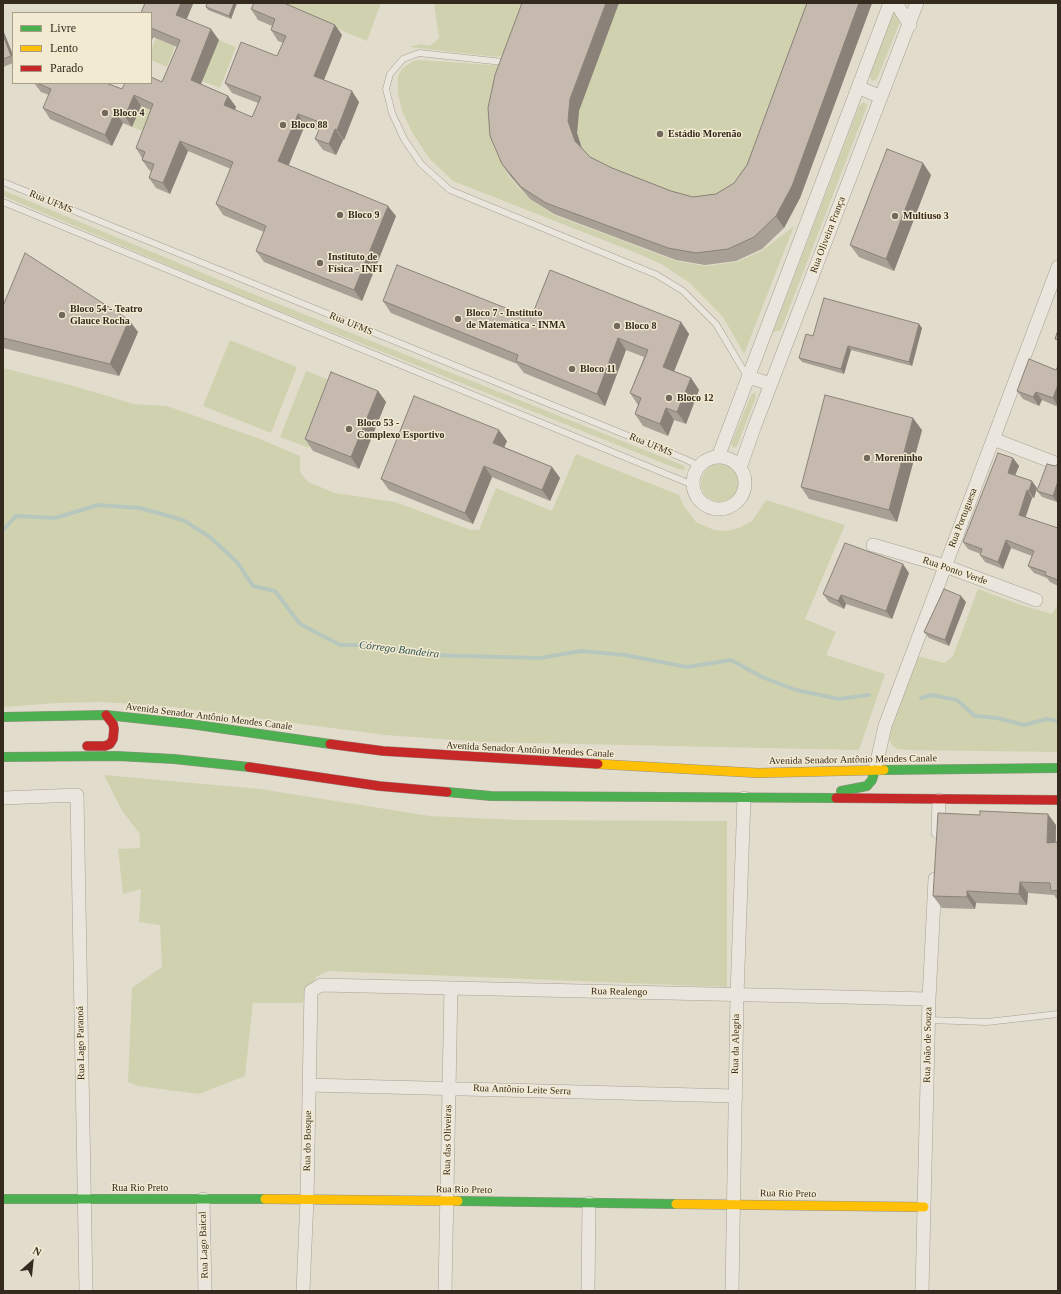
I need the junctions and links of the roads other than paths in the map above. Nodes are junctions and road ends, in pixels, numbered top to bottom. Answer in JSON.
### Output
{"nodes":[{"id":1,"x":890,"y":3,"type":"edge"},
{"id":2,"x":896,"y":3,"type":"edge"},
{"id":3,"x":917,"y":3,"type":"edge"},
{"id":4,"x":910,"y":24,"type":"junction"},
{"id":5,"x":512,"y":51,"type":"edge"},
{"id":6,"x":858,"y":87,"type":"junction"},
{"id":7,"x":881,"y":97,"type":"junction"},
{"id":8,"x":3,"y":182,"type":"edge"},
{"id":9,"x":3,"y":202,"type":"edge"},
{"id":10,"x":1058,"y":267,"type":"edge"},
{"id":11,"x":748,"y":377,"type":"junction"},
{"id":12,"x":770,"y":384,"type":"junction"},
{"id":13,"x":993,"y":439,"type":"junction"},
{"id":14,"x":718,"y":457,"type":"junction"},
{"id":15,"x":1058,"y":464,"type":"edge"},
{"id":16,"x":699,"y":466,"type":"junction"},
{"id":17,"x":740,"y":468,"type":"junction"},
{"id":18,"x":693,"y":485,"type":"junction"},
{"id":19,"x":873,"y":545,"type":"dead end"},
{"id":20,"x":945,"y":566,"type":"junction"},
{"id":21,"x":1036,"y":600,"type":"dead end"},
{"id":22,"x":106,"y":715,"type":"junction"},
{"id":23,"x":3,"y":716,"type":"edge"},
{"id":24,"x":59,"y":756,"type":"junction"},
{"id":25,"x":3,"y":757,"type":"edge"},
{"id":26,"x":1058,"y":768,"type":"edge"},
{"id":27,"x":875,"y":770,"type":"junction"},
{"id":28,"x":758,"y":774,"type":"junction"},
{"id":29,"x":744,"y":791,"type":"junction"},
{"id":30,"x":3,"y":798,"type":"edge"},
{"id":31,"x":815,"y":798,"type":"junction"},
{"id":32,"x":939,"y":800,"type":"junction"},
{"id":33,"x":1058,"y":800,"type":"edge"},
{"id":34,"x":937,"y":848,"type":"edge"},
{"id":35,"x":936,"y":864,"type":"edge"},
{"id":36,"x":451,"y":988,"type":"junction"},
{"id":37,"x":311,"y":991,"type":"joint"},
{"id":38,"x":737,"y":996,"type":"junction"},
{"id":39,"x":929,"y":999,"type":"junction"},
{"id":40,"x":1058,"y":1014,"type":"edge"},
{"id":41,"x":928,"y":1020,"type":"junction"},
{"id":42,"x":308,"y":1084,"type":"junction"},
{"id":43,"x":449,"y":1088,"type":"junction"},
{"id":44,"x":736,"y":1096,"type":"junction"},
{"id":45,"x":3,"y":1199,"type":"edge"},
{"id":46,"x":84,"y":1199,"type":"junction"},
{"id":47,"x":203,"y":1199,"type":"junction"},
{"id":48,"x":307,"y":1199,"type":"junction"},
{"id":49,"x":447,"y":1201,"type":"junction"},
{"id":50,"x":589,"y":1203,"type":"junction"},
{"id":51,"x":734,"y":1205,"type":"junction"},
{"id":52,"x":924,"y":1207,"type":"junction"},
{"id":53,"x":86,"y":1291,"type":"edge"},
{"id":54,"x":205,"y":1291,"type":"edge"},
{"id":55,"x":303,"y":1291,"type":"edge"},
{"id":56,"x":445,"y":1291,"type":"edge"},
{"id":57,"x":588,"y":1291,"type":"edge"},
{"id":58,"x":732,"y":1291,"type":"edge"},
{"id":59,"x":922,"y":1291,"type":"edge"}],
"edges":[{"from":1,"to":6,"type":"street"},
{"from":2,"to":4,"type":"street"},
{"from":3,"to":4,"type":"street","name":"Rua Oliveira França"},
{"from":4,"to":7,"type":"street","name":"Rua Oliveira França"},
{"from":5,"to":11,"type":"lane"},
{"from":6,"to":7,"type":"street"},
{"from":6,"to":11,"type":"street"},
{"from":7,"to":12,"type":"street","name":"Rua Oliveira França"},
{"from":8,"to":16,"type":"lane","name":"Rua UFMS"},
{"from":9,"to":18,"type":"lane","name":"Rua UFMS"},
{"from":10,"to":13,"type":"street","name":"Rua Portuguesa"},
{"from":11,"to":12,"type":"street"},
{"from":11,"to":14,"type":"street"},
{"from":12,"to":17,"type":"street","name":"Rua Oliveira França"},
{"from":13,"to":15,"type":"street"},
{"from":13,"to":20,"type":"street","name":"Rua Portuguesa"},
{"from":14,"to":16,"type":"street"},
{"from":14,"to":17,"type":"street"},
{"from":16,"to":18,"type":"street"},
{"from":17,"to":18,"type":"street"},
{"from":19,"to":20,"type":"street","name":"Rua Ponto Verde"},
{"from":20,"to":21,"type":"street","name":"Rua Ponto Verde"},
{"from":20,"to":27,"type":"street","name":"Rua Portuguesa"},
{"from":22,"to":23,"type":"main road","name":"Avenida Senador Antônio Mendes Canale"},
{"from":22,"to":24,"type":"main road"},
{"from":22,"to":28,"type":"main road","name":"Avenida Senador Antônio Mendes Canale"},
{"from":24,"to":25,"type":"main road"},
{"from":24,"to":29,"type":"main road"},
{"from":26,"to":27,"type":"main road","name":"Avenida Senador Antônio Mendes Canale"},
{"from":27,"to":28,"type":"main road","name":"Avenida Senador Antônio Mendes Canale"},
{"from":27,"to":31,"type":"main road"},
{"from":28,"to":29,"type":"main road"},
{"from":29,"to":31,"type":"main road"},
{"from":29,"to":38,"type":"street","name":"Rua da Alegria"},
{"from":30,"to":46,"type":"street","name":"Rua Lago Paranoá"},
{"from":31,"to":32,"type":"main road"},
{"from":32,"to":33,"type":"main road"},
{"from":32,"to":34,"type":"street"},
{"from":35,"to":39,"type":"street","name":"Rua João de Souza"},
{"from":36,"to":37,"type":"street","name":"Rua Realengo"},
{"from":36,"to":38,"type":"street","name":"Rua Realengo"},
{"from":36,"to":43,"type":"street","name":"Rua das Oliveiras"},
{"from":37,"to":42,"type":"street","name":"Rua do Bosque"},
{"from":38,"to":39,"type":"street","name":"Rua Realengo"},
{"from":38,"to":44,"type":"street","name":"Rua da Alegria"},
{"from":39,"to":41,"type":"street","name":"Rua João de Souza"},
{"from":40,"to":41,"type":"lane"},
{"from":41,"to":52,"type":"street","name":"Rua João de Souza"},
{"from":42,"to":43,"type":"street","name":"Rua Antônio Leite Serra"},
{"from":42,"to":48,"type":"street","name":"Rua do Bosque"},
{"from":43,"to":44,"type":"street","name":"Rua Antônio Leite Serra"},
{"from":43,"to":49,"type":"street","name":"Rua das Oliveiras"},
{"from":44,"to":51,"type":"street","name":"Rua da Alegria"},
{"from":45,"to":46,"type":"main road","name":"Rua Rio Preto"},
{"from":46,"to":47,"type":"main road","name":"Rua Rio Preto"},
{"from":46,"to":53,"type":"street","name":"Rua Lago Paranoá"},
{"from":47,"to":48,"type":"main road","name":"Rua Rio Preto"},
{"from":47,"to":54,"type":"street","name":"Rua Lago Baical"},
{"from":48,"to":49,"type":"main road","name":"Rua Rio Preto"},
{"from":48,"to":55,"type":"street","name":"Rua do Bosque"},
{"from":49,"to":50,"type":"main road","name":"Rua Rio Preto"},
{"from":49,"to":56,"type":"street","name":"Rua das Oliveiras"},
{"from":50,"to":51,"type":"main road","name":"Rua Rio Preto"},
{"from":50,"to":57,"type":"street"},
{"from":51,"to":52,"type":"main road","name":"Rua Rio Preto"},
{"from":51,"to":58,"type":"street","name":"Rua da Alegria"},
{"from":52,"to":59,"type":"street","name":"Rua João de Souza"}]}
